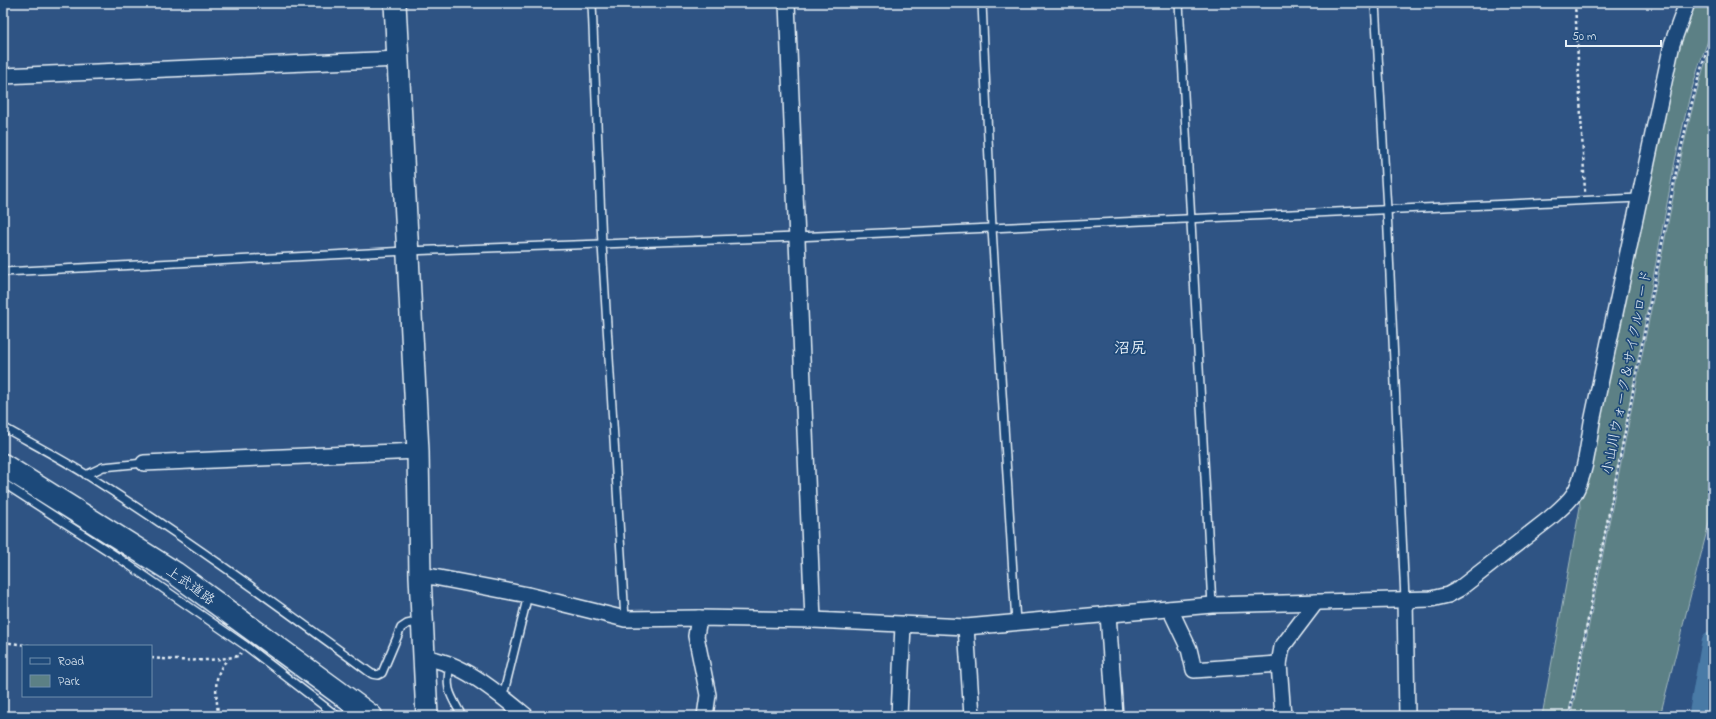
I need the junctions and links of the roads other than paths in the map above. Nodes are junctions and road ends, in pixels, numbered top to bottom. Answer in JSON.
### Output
{"nodes":[{"id":1,"x":395,"y":3,"type":"edge"},
{"id":2,"x":592,"y":3,"type":"edge"},
{"id":3,"x":787,"y":3,"type":"edge"},
{"id":4,"x":982,"y":3,"type":"edge"},
{"id":5,"x":1179,"y":3,"type":"edge"},
{"id":6,"x":1375,"y":3,"type":"edge"},
{"id":7,"x":1687,"y":3,"type":"edge"},
{"id":8,"x":399,"y":59,"type":"junction"},
{"id":9,"x":3,"y":76,"type":"edge"},
{"id":10,"x":1638,"y":198,"type":"junction"},
{"id":11,"x":1387,"y":210,"type":"junction"},
{"id":12,"x":1191,"y":219,"type":"junction"},
{"id":13,"x":992,"y":228,"type":"junction"},
{"id":14,"x":796,"y":238,"type":"junction"},
{"id":15,"x":602,"y":244,"type":"junction"},
{"id":16,"x":407,"y":252,"type":"junction"},
{"id":17,"x":3,"y":272,"type":"edge"},
{"id":18,"x":3,"y":427,"type":"edge"},
{"id":19,"x":418,"y":451,"type":"junction"},
{"id":20,"x":144,"y":464,"type":"joint"},
{"id":21,"x":3,"y":465,"type":"edge"},
{"id":22,"x":86,"y":475,"type":"junction"},
{"id":23,"x":3,"y":483,"type":"edge"},
{"id":24,"x":420,"y":576,"type":"junction"},
{"id":25,"x":528,"y":595,"type":"junction"},
{"id":26,"x":1404,"y":599,"type":"junction"},
{"id":27,"x":1316,"y":602,"type":"junction"},
{"id":28,"x":1212,"y":605,"type":"junction"},
{"id":29,"x":1170,"y":609,"type":"junction"},
{"id":30,"x":1108,"y":614,"type":"junction"},
{"id":31,"x":700,"y":618,"type":"junction"},
{"id":32,"x":625,"y":619,"type":"junction"},
{"id":33,"x":813,"y":620,"type":"junction"},
{"id":34,"x":422,"y":621,"type":"junction"},
{"id":35,"x":1016,"y":623,"type":"junction"},
{"id":36,"x":903,"y":625,"type":"junction"},
{"id":37,"x":966,"y":627,"type":"junction"},
{"id":38,"x":424,"y":658,"type":"junction"},
{"id":39,"x":450,"y":664,"type":"junction"},
{"id":40,"x":1278,"y":664,"type":"junction"},
{"id":41,"x":501,"y":696,"type":"junction"},
{"id":42,"x":337,"y":716,"type":"edge"},
{"id":43,"x":371,"y":716,"type":"edge"},
{"id":44,"x":427,"y":716,"type":"edge"},
{"id":45,"x":462,"y":716,"type":"edge"},
{"id":46,"x":526,"y":716,"type":"edge"},
{"id":47,"x":705,"y":716,"type":"edge"},
{"id":48,"x":899,"y":716,"type":"edge"},
{"id":49,"x":972,"y":716,"type":"edge"},
{"id":50,"x":1116,"y":716,"type":"edge"},
{"id":51,"x":1283,"y":716,"type":"edge"},
{"id":52,"x":1407,"y":716,"type":"edge"}],
"edges":[{"from":1,"to":8,"type":"street"},
{"from":2,"to":15,"type":"lane"},
{"from":3,"to":14,"type":"street"},
{"from":4,"to":13,"type":"lane"},
{"from":5,"to":12,"type":"lane"},
{"from":6,"to":11,"type":"lane"},
{"from":7,"to":10,"type":"street"},
{"from":8,"to":9,"type":"street"},
{"from":8,"to":16,"type":"street"},
{"from":10,"to":11,"type":"lane"},
{"from":10,"to":26,"type":"street"},
{"from":11,"to":12,"type":"lane"},
{"from":11,"to":26,"type":"lane"},
{"from":12,"to":13,"type":"lane"},
{"from":12,"to":28,"type":"lane"},
{"from":13,"to":14,"type":"lane"},
{"from":13,"to":35,"type":"lane"},
{"from":14,"to":15,"type":"lane"},
{"from":14,"to":33,"type":"street"},
{"from":15,"to":16,"type":"lane"},
{"from":15,"to":32,"type":"lane"},
{"from":16,"to":17,"type":"lane"},
{"from":16,"to":19,"type":"street"},
{"from":18,"to":22,"type":"lane"},
{"from":19,"to":20,"type":"street"},
{"from":19,"to":24,"type":"street"},
{"from":20,"to":22,"type":"lane"},
{"from":21,"to":43,"type":"highway","name":"上武道路"},
{"from":22,"to":34,"type":"lane"},
{"from":23,"to":42,"type":"lane"},
{"from":24,"to":25,"type":"street"},
{"from":24,"to":34,"type":"street"},
{"from":25,"to":32,"type":"street"},
{"from":25,"to":41,"type":"lane"},
{"from":26,"to":27,"type":"street"},
{"from":26,"to":52,"type":"street"},
{"from":27,"to":28,"type":"street"},
{"from":27,"to":40,"type":"street"},
{"from":28,"to":29,"type":"street"},
{"from":29,"to":30,"type":"street"},
{"from":29,"to":40,"type":"street"},
{"from":30,"to":35,"type":"street"},
{"from":30,"to":50,"type":"street"},
{"from":31,"to":32,"type":"street"},
{"from":31,"to":33,"type":"street"},
{"from":31,"to":47,"type":"street"},
{"from":33,"to":36,"type":"street"},
{"from":34,"to":38,"type":"street"},
{"from":35,"to":37,"type":"street"},
{"from":36,"to":37,"type":"street"},
{"from":36,"to":48,"type":"street"},
{"from":37,"to":49,"type":"street"},
{"from":38,"to":39,"type":"street"},
{"from":38,"to":44,"type":"street"},
{"from":39,"to":41,"type":"street"},
{"from":39,"to":45,"type":"lane"},
{"from":40,"to":51,"type":"street"},
{"from":41,"to":46,"type":"street"}]}
